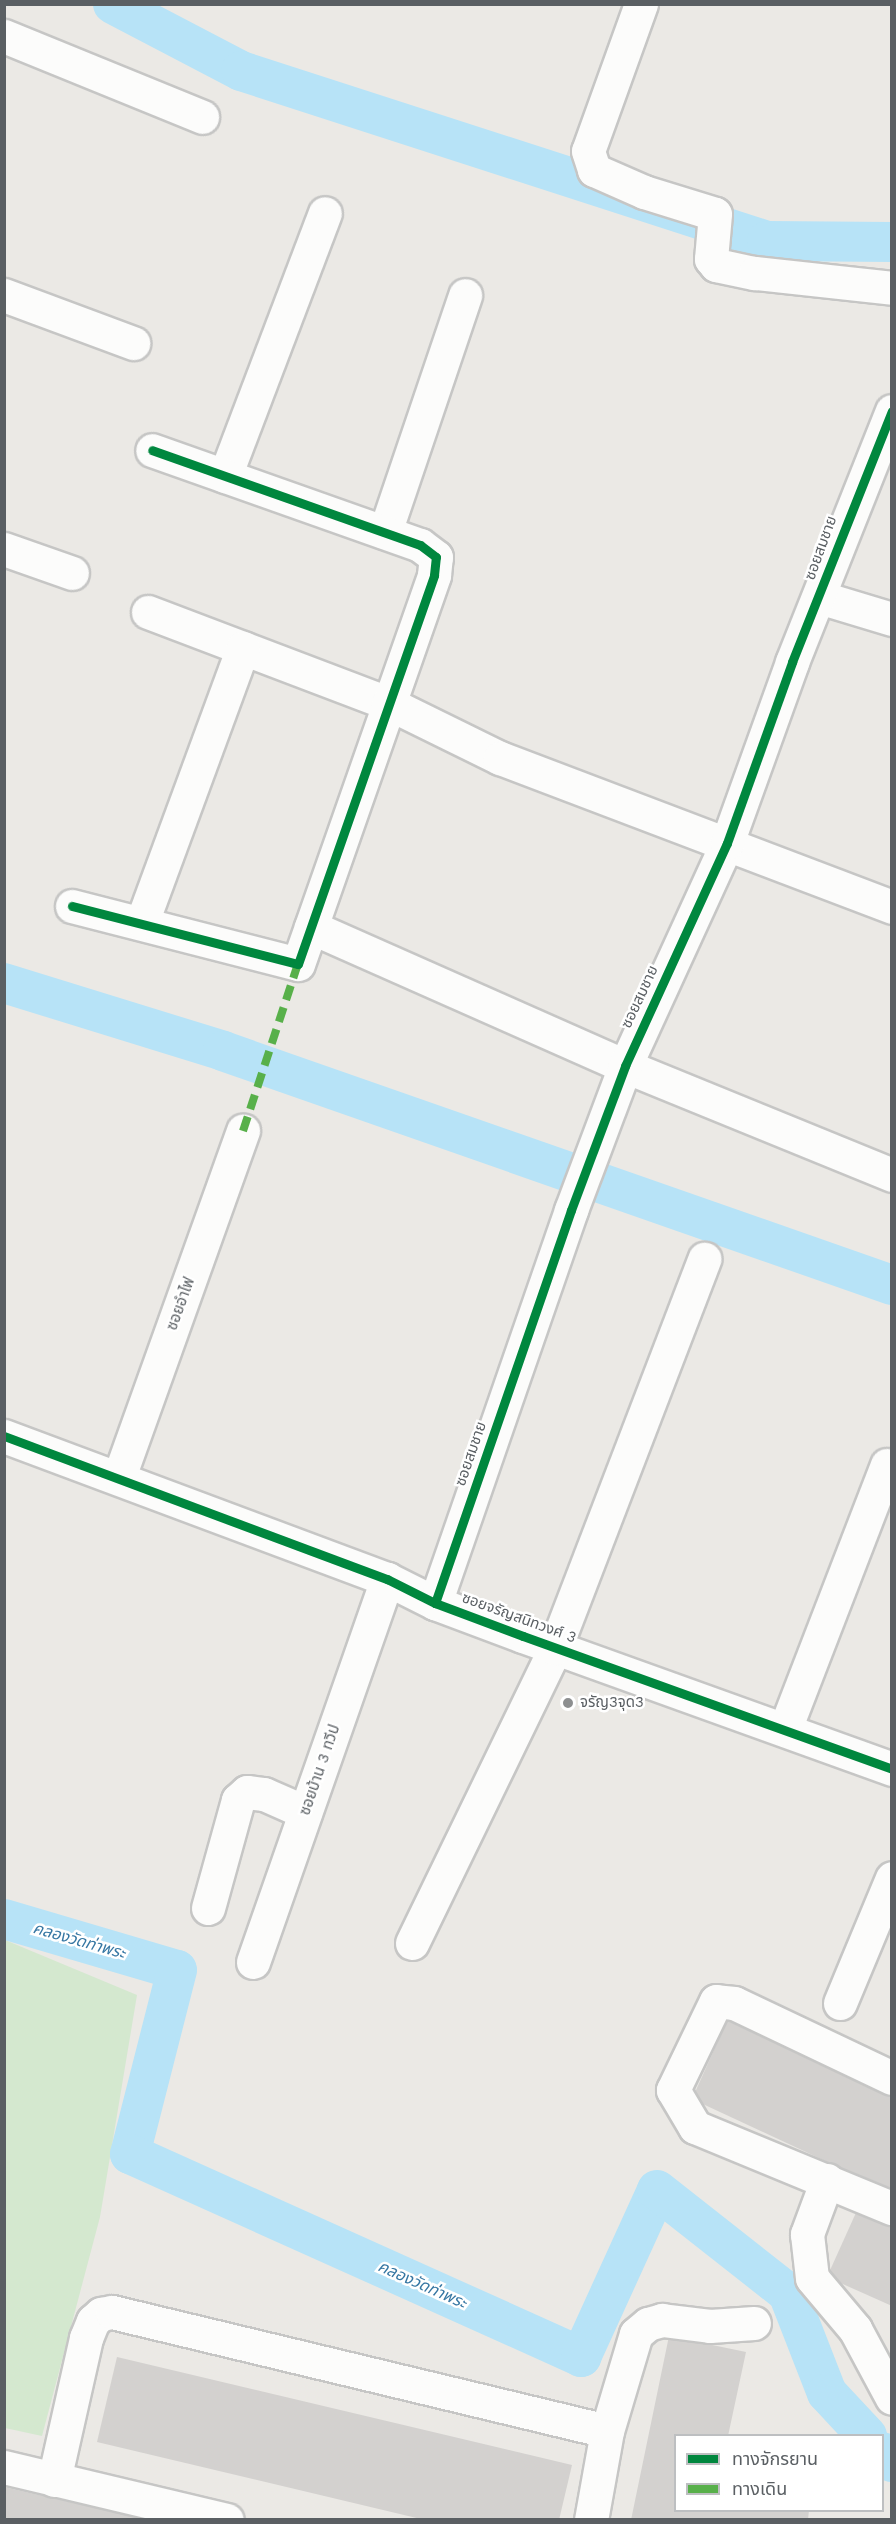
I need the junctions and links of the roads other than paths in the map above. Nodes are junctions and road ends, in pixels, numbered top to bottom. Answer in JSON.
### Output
{"nodes":[{"id":1,"x":641,"y":4,"type":"edge"},
{"id":2,"x":4,"y":36,"type":"edge"},
{"id":3,"x":202,"y":117,"type":"dead end"},
{"id":4,"x":326,"y":213,"type":"dead end"},
{"id":5,"x":891,"y":288,"type":"edge"},
{"id":6,"x":4,"y":295,"type":"edge"},
{"id":7,"x":465,"y":295,"type":"dead end"},
{"id":8,"x":133,"y":344,"type":"dead end"},
{"id":9,"x":891,"y":411,"type":"edge"},
{"id":10,"x":152,"y":450,"type":"dead end"},
{"id":11,"x":225,"y":476,"type":"junction"},
{"id":12,"x":385,"y":532,"type":"junction"},
{"id":13,"x":4,"y":549,"type":"edge"},
{"id":14,"x":72,"y":573,"type":"dead end"},
{"id":15,"x":819,"y":597,"type":"junction"},
{"id":16,"x":148,"y":612,"type":"dead end"},
{"id":17,"x":891,"y":619,"type":"edge"},
{"id":18,"x":243,"y":648,"type":"junction"},
{"id":19,"x":388,"y":703,"type":"junction"},
{"id":20,"x":727,"y":843,"type":"junction"},
{"id":21,"x":72,"y":906,"type":"dead end"},
{"id":22,"x":891,"y":907,"type":"edge"},
{"id":23,"x":142,"y":922,"type":"junction"},
{"id":24,"x":311,"y":927,"type":"junction"},
{"id":25,"x":625,"y":1066,"type":"junction"},
{"id":26,"x":243,"y":1131,"type":"dead end"},
{"id":27,"x":891,"y":1175,"type":"edge"},
{"id":28,"x":704,"y":1259,"type":"dead end"},
{"id":29,"x":4,"y":1436,"type":"edge"},
{"id":30,"x":887,"y":1465,"type":"dead end"},
{"id":31,"x":118,"y":1477,"type":"junction"},
{"id":32,"x":387,"y":1579,"type":"junction"},
{"id":33,"x":435,"y":1603,"type":"junction"},
{"id":34,"x":555,"y":1648,"type":"junction"},
{"id":35,"x":785,"y":1729,"type":"junction"},
{"id":36,"x":891,"y":1769,"type":"edge"},
{"id":37,"x":305,"y":1812,"type":"junction"},
{"id":38,"x":891,"y":1878,"type":"edge"},
{"id":39,"x":208,"y":1908,"type":"dead end"},
{"id":40,"x":412,"y":1943,"type":"dead end"},
{"id":41,"x":253,"y":1962,"type":"dead end"},
{"id":42,"x":840,"y":2003,"type":"dead end"},
{"id":43,"x":891,"y":2078,"type":"edge"},
{"id":44,"x":828,"y":2180,"type":"junction"},
{"id":45,"x":891,"y":2208,"type":"edge"},
{"id":46,"x":754,"y":2323,"type":"dead end"},
{"id":47,"x":891,"y":2398,"type":"edge"},
{"id":48,"x":607,"y":2431,"type":"junction"},
{"id":49,"x":4,"y":2468,"type":"edge"},
{"id":50,"x":54,"y":2480,"type":"junction"},
{"id":51,"x":227,"y":2520,"type":"edge"},
{"id":52,"x":591,"y":2520,"type":"edge"}],
"edges":[{"from":1,"to":5,"type":"street"},
{"from":2,"to":3,"type":"street"},
{"from":4,"to":11,"type":"street"},
{"from":6,"to":8,"type":"street"},
{"from":7,"to":12,"type":"street"},
{"from":9,"to":15,"type":"street","name":"ซอยสมชาย"},
{"from":10,"to":11,"type":"street"},
{"from":11,"to":12,"type":"street"},
{"from":12,"to":19,"type":"street"},
{"from":13,"to":14,"type":"street"},
{"from":15,"to":17,"type":"street"},
{"from":15,"to":20,"type":"street","name":"ซอยสมชาย"},
{"from":16,"to":18,"type":"street"},
{"from":18,"to":19,"type":"street"},
{"from":18,"to":23,"type":"street"},
{"from":19,"to":20,"type":"street"},
{"from":19,"to":24,"type":"street"},
{"from":20,"to":22,"type":"street"},
{"from":20,"to":25,"type":"street","name":"ซอยสมชาย"},
{"from":21,"to":23,"type":"street"},
{"from":23,"to":24,"type":"street"},
{"from":24,"to":25,"type":"street"},
{"from":25,"to":27,"type":"street"},
{"from":25,"to":33,"type":"street","name":"ซอยสมชาย"},
{"from":26,"to":31,"type":"street","name":"ซอยอำไฟ"},
{"from":28,"to":34,"type":"street"},
{"from":29,"to":31,"type":"street","name":"ซอยจรัญสนิทวงศ์ 3"},
{"from":30,"to":35,"type":"street"},
{"from":31,"to":32,"type":"street","name":"ซอยจรัญสนิทวงศ์ 3"},
{"from":32,"to":33,"type":"street","name":"ซอยจรัญสนิทวงศ์ 3"},
{"from":32,"to":37,"type":"street","name":"ซอยบ้าน 3 ทวีป"},
{"from":33,"to":34,"type":"street","name":"ซอยจรัญสนิทวงศ์ 3"},
{"from":34,"to":35,"type":"street","name":"ซอยจรัญสนิทวงศ์ 3"},
{"from":34,"to":40,"type":"street"},
{"from":35,"to":36,"type":"street","name":"ซอยจรัญสนิทวงศ์ 3"},
{"from":37,"to":39,"type":"street"},
{"from":37,"to":41,"type":"street","name":"ซอยบ้าน 3 ทวีป"},
{"from":38,"to":42,"type":"street"},
{"from":43,"to":44,"type":"street"},
{"from":44,"to":45,"type":"street"},
{"from":44,"to":47,"type":"street"},
{"from":46,"to":48,"type":"street"},
{"from":48,"to":50,"type":"street"},
{"from":48,"to":52,"type":"street"},
{"from":49,"to":50,"type":"street"},
{"from":50,"to":51,"type":"street"}]}
